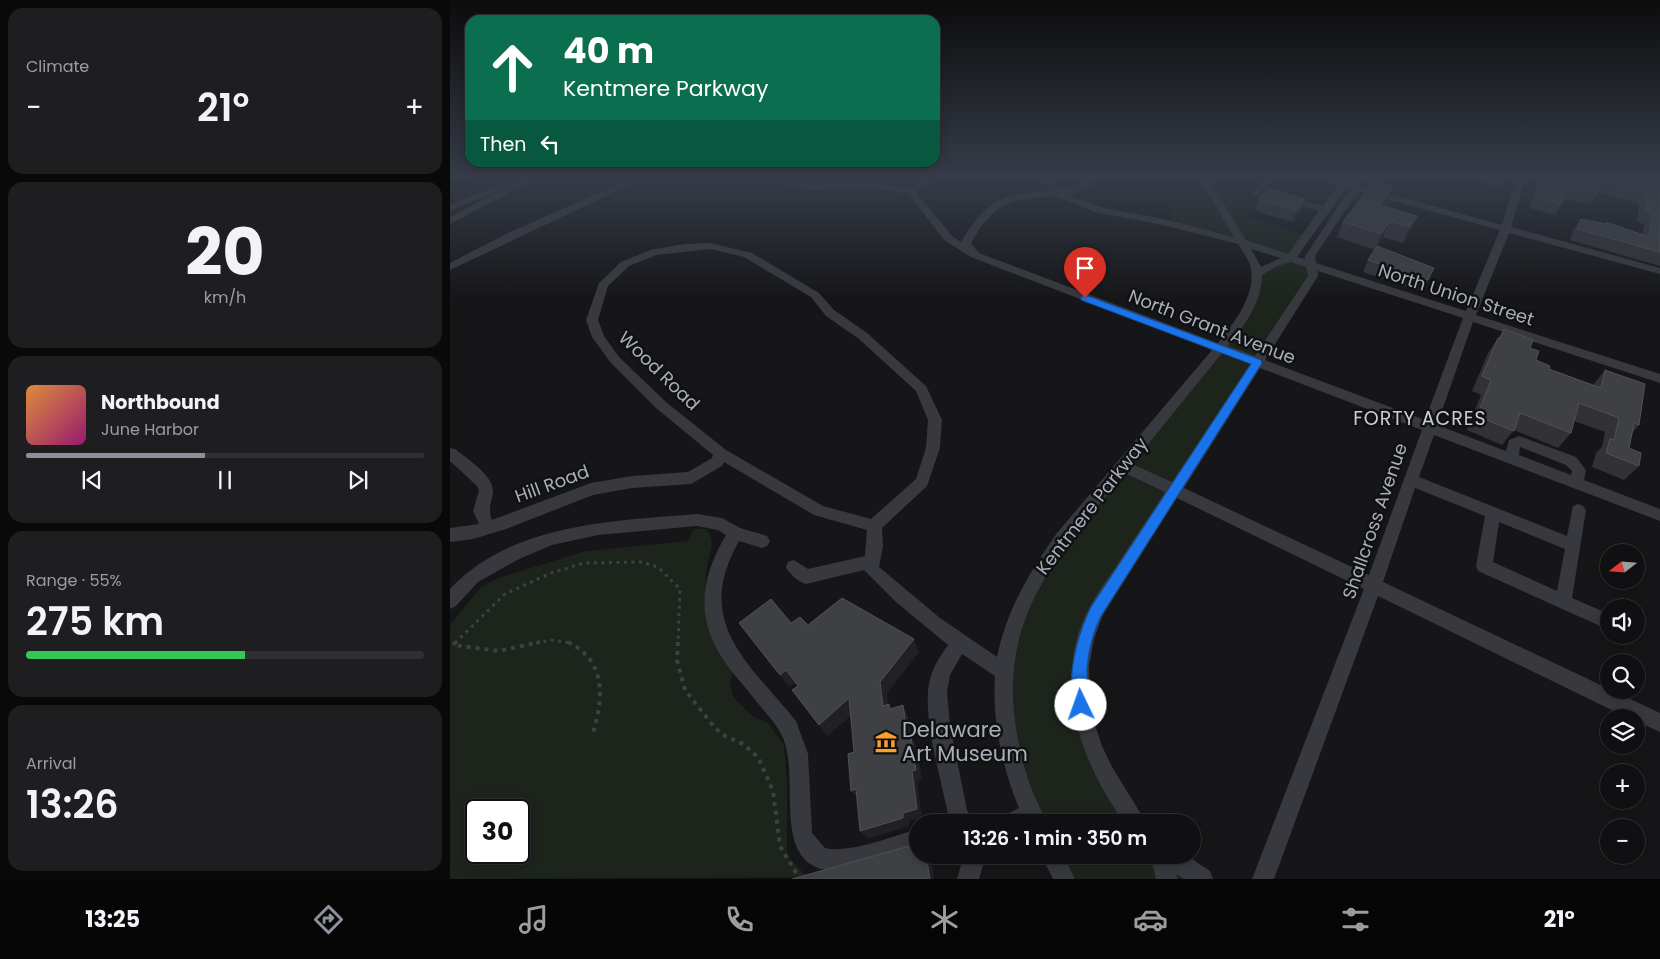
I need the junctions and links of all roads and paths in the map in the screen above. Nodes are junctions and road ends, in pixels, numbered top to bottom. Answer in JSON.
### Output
{"nodes":[{"id":1,"x":552,"y":217,"type":"edge"},
{"id":2,"x":931,"y":217,"type":"edge"},
{"id":3,"x":980,"y":217,"type":"edge"},
{"id":4,"x":1137,"y":217,"type":"edge"},
{"id":5,"x":1227,"y":217,"type":"edge"},
{"id":6,"x":1320,"y":217,"type":"edge"},
{"id":7,"x":1335,"y":217,"type":"edge"},
{"id":8,"x":1466,"y":217,"type":"edge"},
{"id":9,"x":1509,"y":217,"type":"edge"},
{"id":10,"x":1506,"y":228,"type":"junction"},
{"id":11,"x":1241,"y":242,"type":"junction"},
{"id":12,"x":975,"y":255,"type":"junction"},
{"id":13,"x":1290,"y":259,"type":"junction"},
{"id":14,"x":450,"y":267,"type":"edge"},
{"id":15,"x":1313,"y":267,"type":"junction"},
{"id":16,"x":1660,"y":271,"type":"edge"},
{"id":17,"x":1258,"y":273,"type":"junction"},
{"id":18,"x":1469,"y":317,"type":"junction"},
{"id":19,"x":1220,"y":349,"type":"junction"},
{"id":20,"x":1257,"y":363,"type":"junction"},
{"id":21,"x":1660,"y":378,"type":"edge"},
{"id":22,"x":1428,"y":428,"type":"junction"},
{"id":23,"x":450,"y":453,"type":"edge"},
{"id":24,"x":720,"y":454,"type":"junction"},
{"id":25,"x":1511,"y":458,"type":"junction"},
{"id":26,"x":1122,"y":465,"type":"junction"},
{"id":27,"x":1410,"y":480,"type":"junction"},
{"id":28,"x":1576,"y":483,"type":"junction"},
{"id":29,"x":1174,"y":490,"type":"junction"},
{"id":30,"x":1578,"y":510,"type":"dead end"},
{"id":31,"x":1492,"y":513,"type":"junction"},
{"id":32,"x":1660,"y":515,"type":"edge"},
{"id":33,"x":874,"y":526,"type":"junction"},
{"id":34,"x":488,"y":528,"type":"junction"},
{"id":35,"x":735,"y":533,"type":"junction"},
{"id":36,"x":450,"y":536,"type":"edge"},
{"id":37,"x":762,"y":542,"type":"dead end"},
{"id":38,"x":1573,"y":545,"type":"junction"},
{"id":39,"x":872,"y":561,"type":"junction"},
{"id":40,"x":794,"y":568,"type":"dead end"},
{"id":41,"x":1373,"y":586,"type":"junction"},
{"id":42,"x":450,"y":601,"type":"edge"},
{"id":43,"x":1563,"y":602,"type":"junction"},
{"id":44,"x":1600,"y":618,"type":"edge"},
{"id":45,"x":960,"y":642,"type":"junction"},
{"id":46,"x":1002,"y":670,"type":"junction"},
{"id":47,"x":1660,"y":723,"type":"edge"},
{"id":48,"x":593,"y":733,"type":"dead end"},
{"id":49,"x":958,"y":814,"type":"edge"},
{"id":50,"x":1033,"y":814,"type":"edge"},
{"id":51,"x":1130,"y":814,"type":"edge"},
{"id":52,"x":909,"y":842,"type":"edge"},
{"id":53,"x":972,"y":864,"type":"edge"},
{"id":54,"x":1056,"y":864,"type":"edge"},
{"id":55,"x":1163,"y":864,"type":"edge"},
{"id":56,"x":1181,"y":864,"type":"edge"},
{"id":57,"x":798,"y":876,"type":"edge"},
{"id":58,"x":968,"y":879,"type":"edge"},
{"id":59,"x":1064,"y":879,"type":"edge"},
{"id":60,"x":1167,"y":879,"type":"edge"},
{"id":61,"x":1202,"y":879,"type":"edge"},
{"id":62,"x":1263,"y":879,"type":"edge"}],
"edges":[{"from":1,"to":14,"type":"street"},
{"from":2,"to":12,"type":"street","name":"North Grant Avenue"},
{"from":3,"to":12,"type":"street"},
{"from":4,"to":11,"type":"street","name":"North Union Street"},
{"from":5,"to":11,"type":"street"},
{"from":6,"to":13,"type":"street"},
{"from":7,"to":15,"type":"street"},
{"from":8,"to":10,"type":"street"},
{"from":9,"to":10,"type":"street","name":"Shallcross Avenue"},
{"from":10,"to":16,"type":"street"},
{"from":10,"to":18,"type":"street","name":"Shallcross Avenue"},
{"from":11,"to":13,"type":"street","name":"North Union Street"},
{"from":11,"to":17,"type":"street"},
{"from":12,"to":19,"type":"street","name":"North Grant Avenue"},
{"from":13,"to":15,"type":"street","name":"North Union Street"},
{"from":13,"to":17,"type":"street"},
{"from":15,"to":18,"type":"street","name":"North Union Street"},
{"from":15,"to":20,"type":"street"},
{"from":17,"to":19,"type":"street","name":"Kentmere Parkway"},
{"from":18,"to":21,"type":"street","name":"North Union Street"},
{"from":18,"to":22,"type":"street","name":"Shallcross Avenue"},
{"from":19,"to":20,"type":"street","name":"North Grant Avenue"},
{"from":19,"to":26,"type":"street","name":"Kentmere Parkway"},
{"from":20,"to":22,"type":"street","name":"North Grant Avenue"},
{"from":20,"to":29,"type":"street"},
{"from":22,"to":25,"type":"street","name":"North Grant Avenue"},
{"from":22,"to":27,"type":"street","name":"Shallcross Avenue"},
{"from":23,"to":34,"type":"street"},
{"from":24,"to":33,"type":"street","name":"Wood Road"},
{"from":24,"to":33,"type":"street","name":"Wood Road"},
{"from":24,"to":34,"type":"street","name":"Hill Road"},
{"from":25,"to":28,"type":"street","name":"North Grant Avenue"},
{"from":25,"to":28,"type":"street"},
{"from":26,"to":29,"type":"street"},
{"from":26,"to":46,"type":"street","name":"Kentmere Parkway"},
{"from":27,"to":31,"type":"street"},
{"from":27,"to":41,"type":"street","name":"Shallcross Avenue"},
{"from":28,"to":32,"type":"street","name":"North Grant Avenue"},
{"from":29,"to":41,"type":"street"},
{"from":29,"to":51,"type":"street"},
{"from":30,"to":38,"type":"street"},
{"from":31,"to":38,"type":"street"},
{"from":31,"to":43,"type":"street"},
{"from":33,"to":39,"type":"street"},
{"from":34,"to":36,"type":"street","name":"Hill Road"},
{"from":35,"to":37,"type":"street"},
{"from":35,"to":42,"type":"street"},
{"from":35,"to":52,"type":"street"},
{"from":38,"to":43,"type":"street"},
{"from":39,"to":40,"type":"street"},
{"from":39,"to":45,"type":"street"},
{"from":41,"to":47,"type":"street"},
{"from":41,"to":62,"type":"street","name":"Shallcross Avenue"},
{"from":43,"to":44,"type":"street"},
{"from":45,"to":46,"type":"street"},
{"from":45,"to":49,"type":"street"},
{"from":46,"to":50,"type":"street","name":"Kentmere Parkway"},
{"from":48,"to":57,"type":"path"},
{"from":53,"to":58,"type":"street"},
{"from":54,"to":59,"type":"street"},
{"from":55,"to":60,"type":"street"},
{"from":56,"to":61,"type":"street"}]}
